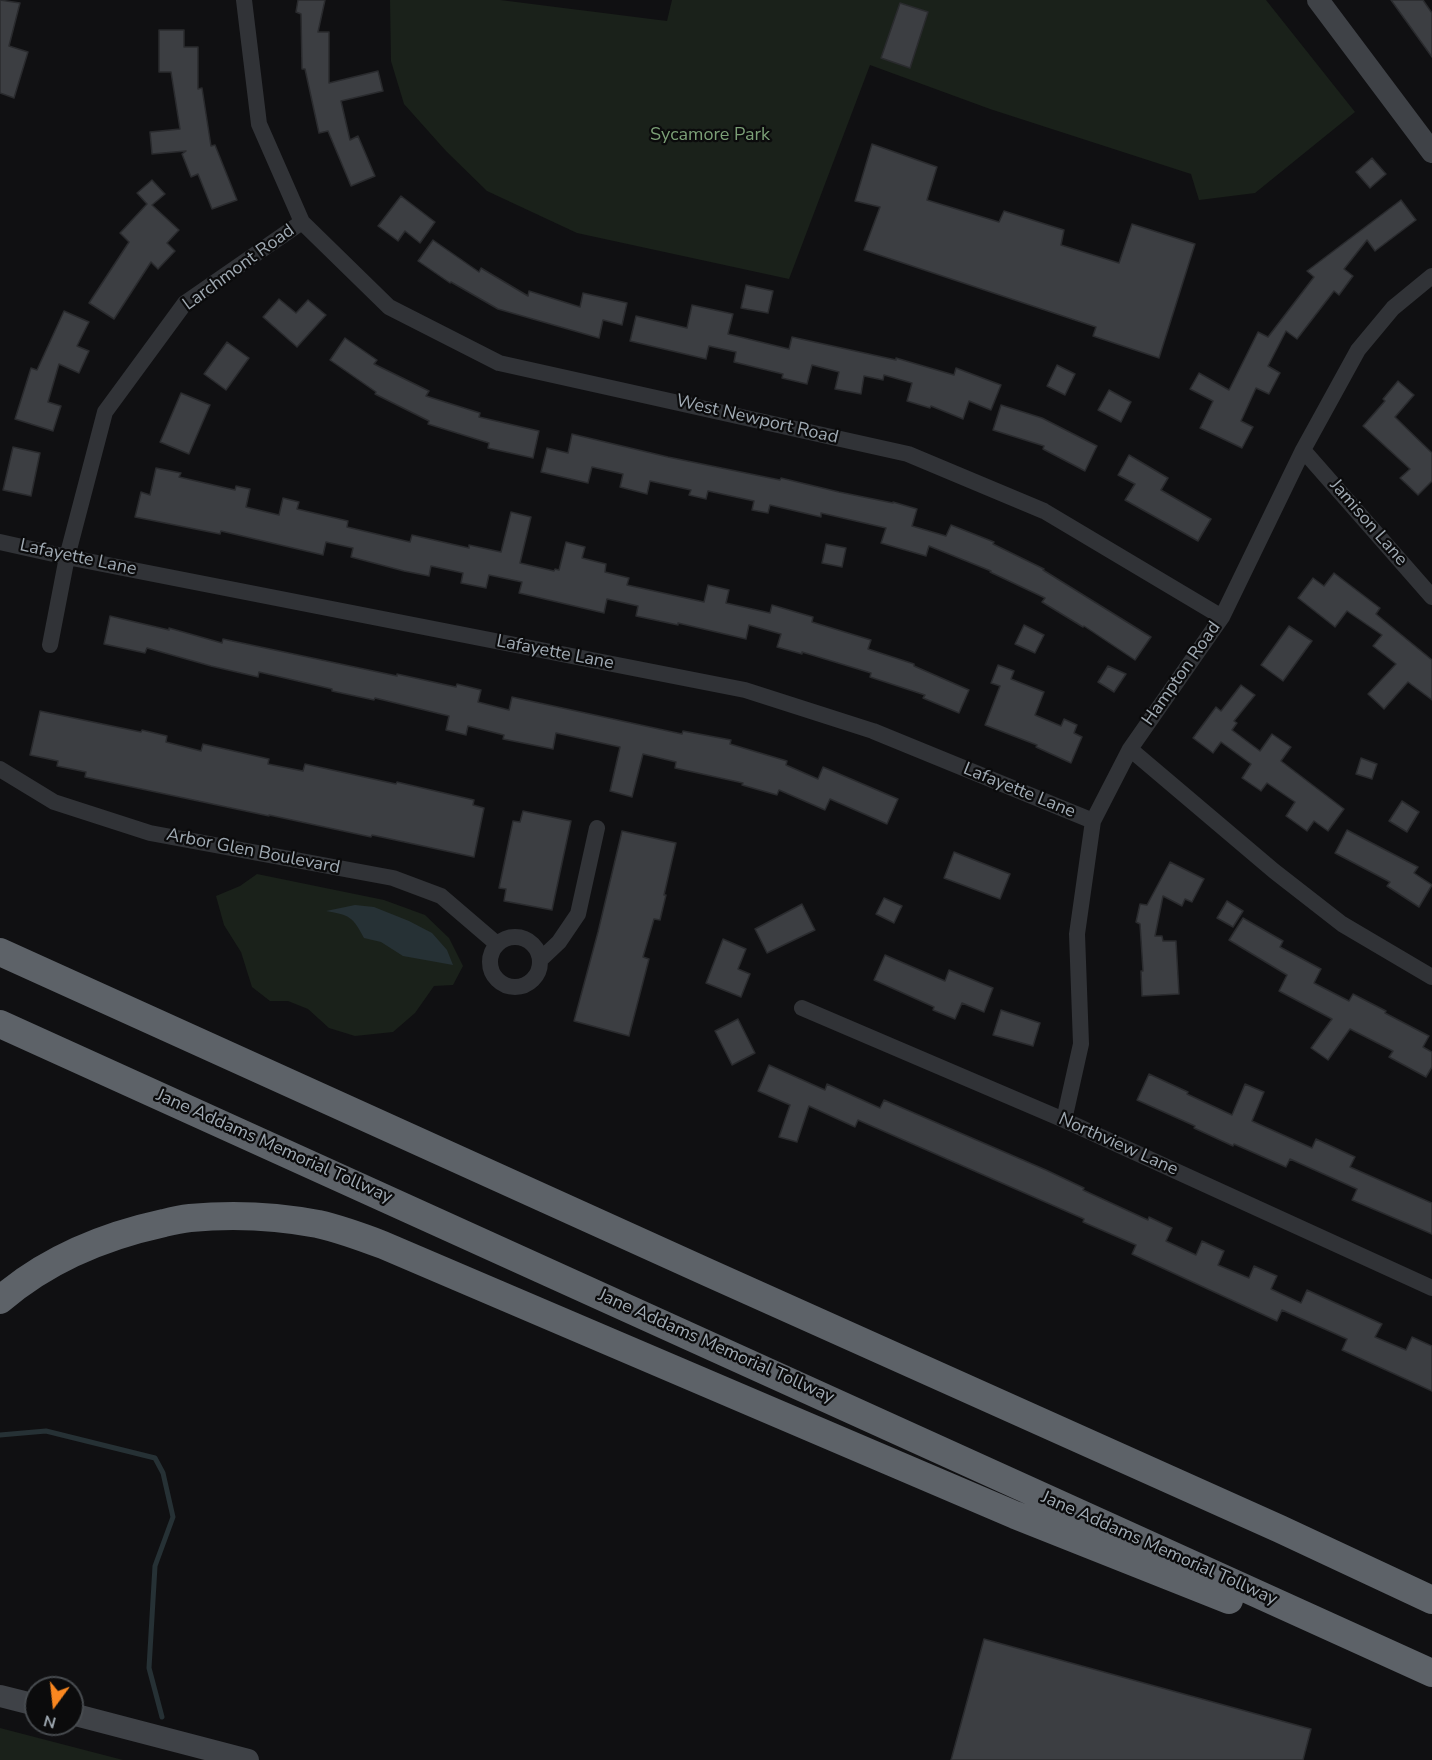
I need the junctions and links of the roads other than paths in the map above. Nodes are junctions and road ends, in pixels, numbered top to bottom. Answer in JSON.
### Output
{"nodes":[{"id":1,"x":244,"y":0,"type":"edge"},
{"id":2,"x":1324,"y":3,"type":"edge"},
{"id":3,"x":1432,"y":152,"type":"edge"},
{"id":4,"x":302,"y":222,"type":"junction"},
{"id":5,"x":1432,"y":276,"type":"edge"},
{"id":6,"x":1303,"y":450,"type":"junction"},
{"id":7,"x":0,"y":542,"type":"edge"},
{"id":8,"x":67,"y":557,"type":"junction"},
{"id":9,"x":1432,"y":597,"type":"edge"},
{"id":10,"x":1222,"y":617,"type":"junction"},
{"id":11,"x":50,"y":645,"type":"dead end"},
{"id":12,"x":1130,"y":749,"type":"junction"},
{"id":13,"x":0,"y":770,"type":"edge"},
{"id":14,"x":1094,"y":821,"type":"junction"},
{"id":15,"x":597,"y":828,"type":"dead end"},
{"id":16,"x":497,"y":944,"type":"junction"},
{"id":17,"x":7,"y":954,"type":"edge"},
{"id":18,"x":540,"y":960,"type":"junction"},
{"id":19,"x":1432,"y":977,"type":"edge"},
{"id":20,"x":802,"y":1008,"type":"dead end"},
{"id":21,"x":0,"y":1024,"type":"edge"},
{"id":22,"x":1064,"y":1120,"type":"junction"},
{"id":23,"x":1432,"y":1288,"type":"edge"},
{"id":24,"x":0,"y":1300,"type":"edge"},
{"id":25,"x":1432,"y":1600,"type":"edge"},
{"id":26,"x":1432,"y":1673,"type":"edge"},
{"id":27,"x":1432,"y":1678,"type":"edge"},
{"id":28,"x":0,"y":1696,"type":"edge"},
{"id":29,"x":24,"y":1702,"type":"edge"},
{"id":30,"x":84,"y":1717,"type":"edge"},
{"id":31,"x":248,"y":1760,"type":"edge"}],
"edges":[{"from":1,"to":4,"type":"street"},
{"from":2,"to":3,"type":"street"},
{"from":4,"to":8,"type":"street","name":"Larchmont Road"},
{"from":4,"to":10,"type":"street","name":"West Newport Road"},
{"from":5,"to":6,"type":"street","name":"Hampton Road"},
{"from":6,"to":9,"type":"street","name":"Jamison Lane"},
{"from":6,"to":10,"type":"street","name":"Hampton Road"},
{"from":7,"to":8,"type":"street","name":"Lafayette Lane"},
{"from":8,"to":11,"type":"street","name":"Larchmont Road"},
{"from":8,"to":14,"type":"street","name":"Lafayette Lane"},
{"from":10,"to":12,"type":"street","name":"Hampton Road"},
{"from":12,"to":14,"type":"street","name":"Hampton Road"},
{"from":12,"to":19,"type":"street"},
{"from":13,"to":16,"type":"street","name":"Arbor Glen Boulevard"},
{"from":14,"to":22,"type":"street","name":"Hampton Road"},
{"from":15,"to":18,"type":"street"},
{"from":16,"to":18,"type":"street"},
{"from":16,"to":18,"type":"street"},
{"from":17,"to":25,"type":"highway"},
{"from":20,"to":22,"type":"street","name":"Northview Lane"},
{"from":21,"to":26,"type":"highway","name":"Jane Addams Memorial Tollway"},
{"from":22,"to":23,"type":"street","name":"Northview Lane"},
{"from":24,"to":27,"type":"highway"},
{"from":28,"to":29,"type":"street"},
{"from":30,"to":31,"type":"street"}]}
